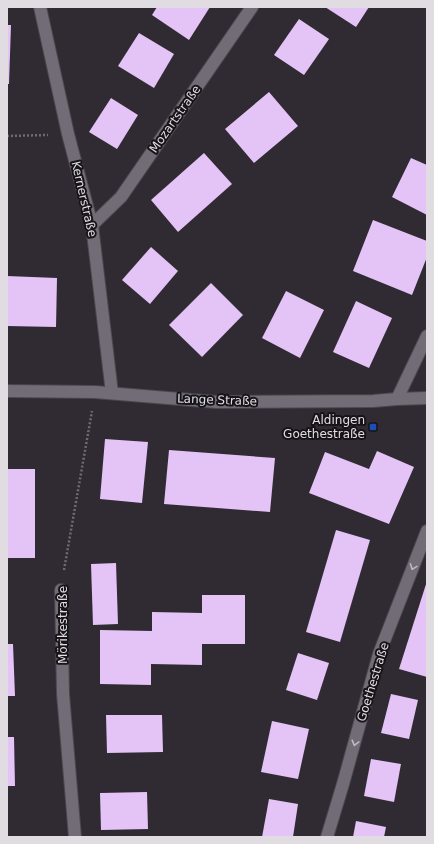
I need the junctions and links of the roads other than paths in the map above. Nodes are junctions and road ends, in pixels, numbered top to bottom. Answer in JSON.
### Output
{"nodes":[{"id":1,"x":40,"y":7,"type":"edge"},
{"id":2,"x":252,"y":7,"type":"edge"},
{"id":3,"x":92,"y":225,"type":"junction"},
{"id":4,"x":427,"y":336,"type":"edge"},
{"id":5,"x":7,"y":391,"type":"edge"},
{"id":6,"x":112,"y":393,"type":"junction"},
{"id":7,"x":427,"y":398,"type":"edge"},
{"id":8,"x":397,"y":399,"type":"junction"},
{"id":9,"x":427,"y":531,"type":"edge"},
{"id":10,"x":61,"y":590,"type":"road end"},
{"id":11,"x":75,"y":837,"type":"edge"},
{"id":12,"x":327,"y":837,"type":"edge"}],
"edges":[{"from":1,"to":3,"type":"street","name":"Kernerstraße"},
{"from":2,"to":3,"type":"street","name":"Mozartstraße"},
{"from":3,"to":6,"type":"street","name":"Kernerstraße"},
{"from":4,"to":8,"type":"street"},
{"from":5,"to":6,"type":"street","name":"Lange Straße"},
{"from":6,"to":8,"type":"street","name":"Lange Straße"},
{"from":7,"to":8,"type":"street","name":"Lange Straße"},
{"from":9,"to":12,"type":"street","name":"Goethestraße","one_way":true},
{"from":10,"to":11,"type":"street","name":"Mörikestraße"}]}
